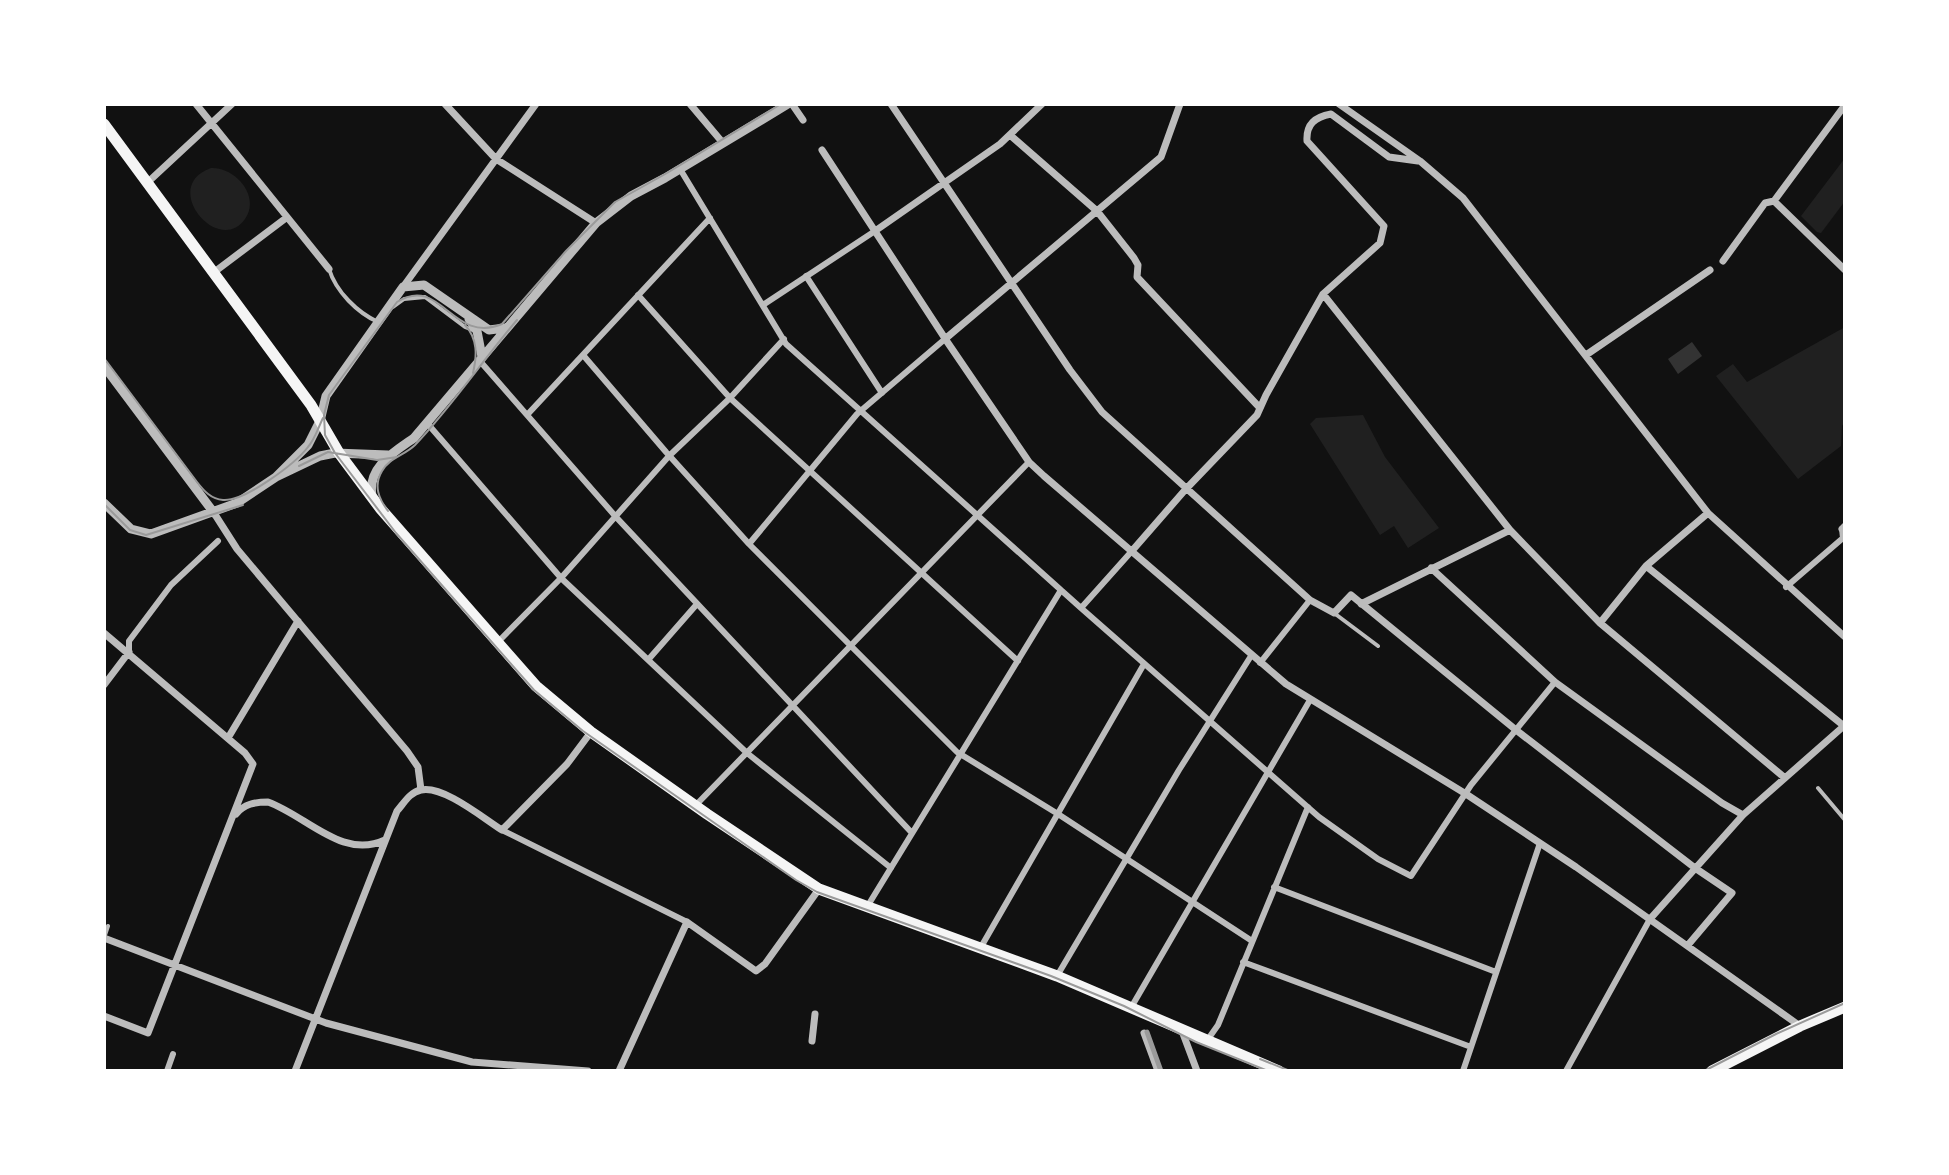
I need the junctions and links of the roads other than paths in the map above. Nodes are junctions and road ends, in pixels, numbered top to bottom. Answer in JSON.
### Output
{"nodes":[{"id":1,"x":196,"y":104,"type":"edge"},
{"id":2,"x":232,"y":104,"type":"edge"},
{"id":3,"x":445,"y":104,"type":"edge"},
{"id":4,"x":536,"y":104,"type":"edge"},
{"id":5,"x":690,"y":104,"type":"edge"},
{"id":6,"x":790,"y":104,"type":"edge"},
{"id":7,"x":891,"y":104,"type":"edge"},
{"id":8,"x":1042,"y":104,"type":"edge"},
{"id":9,"x":1180,"y":104,"type":"edge"},
{"id":10,"x":1339,"y":104,"type":"edge"},
{"id":11,"x":1845,"y":105,"type":"edge"},
{"id":12,"x":803,"y":120,"type":"dead end"},
{"id":13,"x":104,"y":124,"type":"edge"},
{"id":14,"x":212,"y":124,"type":"junction"},
{"id":15,"x":1010,"y":135,"type":"junction"},
{"id":16,"x":723,"y":143,"type":"junction"},
{"id":17,"x":822,"y":150,"type":"dead end"},
{"id":18,"x":496,"y":159,"type":"junction"},
{"id":19,"x":1420,"y":161,"type":"junction"},
{"id":20,"x":680,"y":169,"type":"junction"},
{"id":21,"x":147,"y":183,"type":"junction"},
{"id":22,"x":944,"y":184,"type":"junction"},
{"id":23,"x":1774,"y":201,"type":"junction"},
{"id":24,"x":1097,"y":211,"type":"junction"},
{"id":25,"x":286,"y":218,"type":"junction"},
{"id":26,"x":710,"y":218,"type":"junction"},
{"id":27,"x":596,"y":223,"type":"junction"},
{"id":28,"x":875,"y":231,"type":"junction"},
{"id":29,"x":1723,"y":261,"type":"dead end"},
{"id":30,"x":1843,"y":264,"type":"edge"},
{"id":31,"x":329,"y":269,"type":"joint"},
{"id":32,"x":1710,"y":270,"type":"dead end"},
{"id":33,"x":213,"y":273,"type":"junction"},
{"id":34,"x":806,"y":276,"type":"junction"},
{"id":35,"x":1011,"y":282,"type":"junction"},
{"id":36,"x":403,"y":287,"type":"junction"},
{"id":37,"x":1323,"y":294,"type":"junction"},
{"id":38,"x":638,"y":295,"type":"junction"},
{"id":39,"x":763,"y":305,"type":"junction"},
{"id":40,"x":467,"y":314,"type":"junction"},
{"id":41,"x":378,"y":323,"type":"junction"},
{"id":42,"x":505,"y":328,"type":"junction"},
{"id":43,"x":489,"y":330,"type":"junction"},
{"id":44,"x":477,"y":331,"type":"junction"},
{"id":45,"x":784,"y":339,"type":"junction"},
{"id":46,"x":945,"y":339,"type":"junction"},
{"id":47,"x":583,"y":355,"type":"junction"},
{"id":48,"x":1586,"y":355,"type":"junction"},
{"id":49,"x":480,"y":359,"type":"junction"},
{"id":50,"x":104,"y":366,"type":"edge"},
{"id":51,"x":882,"y":393,"type":"junction"},
{"id":52,"x":730,"y":398,"type":"junction"},
{"id":53,"x":1260,"y":408,"type":"junction"},
{"id":54,"x":862,"y":411,"type":"junction"},
{"id":55,"x":527,"y":415,"type":"junction"},
{"id":56,"x":320,"y":421,"type":"junction"},
{"id":57,"x":427,"y":423,"type":"junction"},
{"id":58,"x":339,"y":453,"type":"junction"},
{"id":59,"x":388,"y":455,"type":"junction"},
{"id":60,"x":669,"y":456,"type":"junction"},
{"id":61,"x":1029,"y":462,"type":"junction"},
{"id":62,"x":809,"y":471,"type":"junction"},
{"id":63,"x":276,"y":477,"type":"junction"},
{"id":64,"x":1185,"y":490,"type":"junction"},
{"id":65,"x":372,"y":496,"type":"junction"},
{"id":66,"x":104,"y":503,"type":"edge"},
{"id":67,"x":214,"y":513,"type":"junction"},
{"id":68,"x":1708,"y":513,"type":"junction"},
{"id":69,"x":977,"y":515,"type":"junction"},
{"id":70,"x":616,"y":517,"type":"junction"},
{"id":71,"x":1843,"y":528,"type":"edge"},
{"id":72,"x":1510,"y":530,"type":"junction"},
{"id":73,"x":218,"y":541,"type":"dead end"},
{"id":74,"x":749,"y":544,"type":"junction"},
{"id":75,"x":1131,"y":552,"type":"junction"},
{"id":76,"x":1646,"y":566,"type":"junction"},
{"id":77,"x":1431,"y":568,"type":"junction"},
{"id":78,"x":920,"y":574,"type":"junction"},
{"id":79,"x":561,"y":578,"type":"junction"},
{"id":80,"x":1786,"y":587,"type":"junction"},
{"id":81,"x":1061,"y":590,"type":"junction"},
{"id":82,"x":1310,"y":600,"type":"junction"},
{"id":83,"x":697,"y":604,"type":"junction"},
{"id":84,"x":1361,"y":604,"type":"junction"},
{"id":85,"x":1081,"y":608,"type":"junction"},
{"id":86,"x":1334,"y":613,"type":"junction"},
{"id":87,"x":298,"y":621,"type":"junction"},
{"id":88,"x":1600,"y":623,"type":"junction"},
{"id":89,"x":104,"y":633,"type":"edge"},
{"id":90,"x":1845,"y":637,"type":"edge"},
{"id":91,"x":496,"y":643,"type":"junction"},
{"id":92,"x":853,"y":646,"type":"junction"},
{"id":93,"x":1378,"y":646,"type":"dead end"},
{"id":94,"x":129,"y":652,"type":"junction"},
{"id":95,"x":1251,"y":656,"type":"junction"},
{"id":96,"x":648,"y":660,"type":"junction"},
{"id":97,"x":1018,"y":661,"type":"junction"},
{"id":98,"x":1260,"y":663,"type":"junction"},
{"id":99,"x":1144,"y":664,"type":"junction"},
{"id":100,"x":1555,"y":682,"type":"junction"},
{"id":101,"x":104,"y":685,"type":"edge"},
{"id":102,"x":1310,"y":700,"type":"junction"},
{"id":103,"x":792,"y":707,"type":"junction"},
{"id":104,"x":1209,"y":720,"type":"junction"},
{"id":105,"x":1844,"y":726,"type":"edge"},
{"id":106,"x":1516,"y":730,"type":"junction"},
{"id":107,"x":591,"y":732,"type":"junction"},
{"id":108,"x":228,"y":738,"type":"junction"},
{"id":109,"x":747,"y":753,"type":"junction"},
{"id":110,"x":961,"y":754,"type":"junction"},
{"id":111,"x":1269,"y":773,"type":"junction"},
{"id":112,"x":1785,"y":778,"type":"junction"},
{"id":113,"x":1818,"y":788,"type":"dead end"},
{"id":114,"x":421,"y":790,"type":"junction"},
{"id":115,"x":1466,"y":794,"type":"junction"},
{"id":116,"x":695,"y":806,"type":"junction"},
{"id":117,"x":1308,"y":807,"type":"junction"},
{"id":118,"x":1058,"y":814,"type":"junction"},
{"id":119,"x":1743,"y":815,"type":"junction"},
{"id":120,"x":1845,"y":820,"type":"edge"},
{"id":121,"x":231,"y":822,"type":"junction"},
{"id":122,"x":502,"y":830,"type":"junction"},
{"id":123,"x":912,"y":833,"type":"junction"},
{"id":124,"x":385,"y":840,"type":"junction"},
{"id":125,"x":1540,"y":843,"type":"junction"},
{"id":126,"x":1126,"y":859,"type":"junction"},
{"id":127,"x":891,"y":868,"type":"junction"},
{"id":128,"x":1695,"y":868,"type":"junction"},
{"id":129,"x":1274,"y":887,"type":"junction"},
{"id":130,"x":819,"y":889,"type":"junction"},
{"id":131,"x":1193,"y":903,"type":"junction"},
{"id":132,"x":867,"y":907,"type":"junction"},
{"id":133,"x":1650,"y":919,"type":"junction"},
{"id":134,"x":687,"y":922,"type":"junction"},
{"id":135,"x":108,"y":926,"type":"dead end"},
{"id":136,"x":104,"y":938,"type":"edge"},
{"id":137,"x":1252,"y":941,"type":"junction"},
{"id":138,"x":1688,"y":945,"type":"junction"},
{"id":139,"x":981,"y":947,"type":"junction"},
{"id":140,"x":1243,"y":962,"type":"junction"},
{"id":141,"x":175,"y":967,"type":"junction"},
{"id":142,"x":1496,"y":972,"type":"junction"},
{"id":143,"x":1057,"y":976,"type":"junction"},
{"id":144,"x":1132,"y":1006,"type":"junction"},
{"id":145,"x":1845,"y":1007,"type":"edge"},
{"id":146,"x":815,"y":1014,"type":"dead end"},
{"id":147,"x":104,"y":1016,"type":"edge"},
{"id":148,"x":315,"y":1019,"type":"junction"},
{"id":149,"x":1800,"y":1026,"type":"junction"},
{"id":150,"x":1182,"y":1031,"type":"junction"},
{"id":151,"x":1144,"y":1033,"type":"dead end"},
{"id":152,"x":812,"y":1041,"type":"dead end"},
{"id":153,"x":1206,"y":1042,"type":"junction"},
{"id":154,"x":1471,"y":1047,"type":"junction"},
{"id":155,"x":173,"y":1054,"type":"dead end"},
{"id":156,"x":167,"y":1071,"type":"edge"},
{"id":157,"x":295,"y":1071,"type":"edge"},
{"id":158,"x":588,"y":1071,"type":"edge"},
{"id":159,"x":619,"y":1071,"type":"edge"},
{"id":160,"x":1158,"y":1071,"type":"edge"},
{"id":161,"x":1197,"y":1071,"type":"edge"},
{"id":162,"x":1279,"y":1071,"type":"edge"},
{"id":163,"x":1463,"y":1071,"type":"edge"},
{"id":164,"x":1566,"y":1071,"type":"edge"},
{"id":165,"x":1712,"y":1071,"type":"edge"}],
"edges":[{"from":1,"to":14,"type":"street"},
{"from":2,"to":14,"type":"street"},
{"from":3,"to":18,"type":"street"},
{"from":4,"to":18,"type":"street"},
{"from":5,"to":16,"type":"street"},
{"from":6,"to":12,"type":"street"},
{"from":6,"to":16,"type":"street"},
{"from":7,"to":22,"type":"street"},
{"from":8,"to":15,"type":"street"},
{"from":9,"to":24,"type":"street"},
{"from":10,"to":19,"type":"street"},
{"from":11,"to":23,"type":"street"},
{"from":13,"to":21,"type":"main road"},
{"from":14,"to":21,"type":"street"},
{"from":14,"to":25,"type":"street"},
{"from":15,"to":22,"type":"street"},
{"from":15,"to":24,"type":"street"},
{"from":16,"to":20,"type":"street"},
{"from":17,"to":28,"type":"street"},
{"from":18,"to":27,"type":"street"},
{"from":18,"to":36,"type":"street"},
{"from":19,"to":37,"type":"street"},
{"from":19,"to":48,"type":"street"},
{"from":20,"to":26,"type":"street"},
{"from":20,"to":27,"type":"street"},
{"from":21,"to":33,"type":"main road"},
{"from":22,"to":28,"type":"street"},
{"from":22,"to":35,"type":"street"},
{"from":23,"to":29,"type":"street"},
{"from":23,"to":30,"type":"street"},
{"from":24,"to":35,"type":"street"},
{"from":24,"to":53,"type":"street"},
{"from":25,"to":31,"type":"street"},
{"from":25,"to":33,"type":"street"},
{"from":26,"to":38,"type":"street"},
{"from":26,"to":39,"type":"street"},
{"from":27,"to":42,"type":"street"},
{"from":28,"to":34,"type":"street"},
{"from":28,"to":46,"type":"street"},
{"from":31,"to":41,"type":"lane"},
{"from":32,"to":48,"type":"street"},
{"from":33,"to":56,"type":"main road"},
{"from":34,"to":39,"type":"street"},
{"from":34,"to":51,"type":"street"},
{"from":35,"to":46,"type":"street"},
{"from":35,"to":64,"type":"street"},
{"from":36,"to":40,"type":"street"},
{"from":36,"to":41,"type":"street"},
{"from":37,"to":53,"type":"street"},
{"from":37,"to":72,"type":"street"},
{"from":38,"to":47,"type":"street"},
{"from":38,"to":52,"type":"street"},
{"from":39,"to":45,"type":"street"},
{"from":40,"to":43,"type":"street"},
{"from":40,"to":44,"type":"street"},
{"from":41,"to":44,"type":"lane"},
{"from":41,"to":56,"type":"street"},
{"from":42,"to":43,"type":"street"},
{"from":42,"to":49,"type":"street"},
{"from":43,"to":44,"type":"lane"},
{"from":44,"to":49,"type":"street"},
{"from":45,"to":52,"type":"street"},
{"from":45,"to":54,"type":"street"},
{"from":46,"to":51,"type":"street"},
{"from":46,"to":61,"type":"street"},
{"from":47,"to":55,"type":"street"},
{"from":47,"to":60,"type":"street"},
{"from":48,"to":68,"type":"street"},
{"from":49,"to":55,"type":"street"},
{"from":49,"to":57,"type":"street"},
{"from":50,"to":67,"type":"street"},
{"from":51,"to":54,"type":"street"},
{"from":52,"to":60,"type":"street"},
{"from":52,"to":62,"type":"street"},
{"from":53,"to":64,"type":"street"},
{"from":54,"to":62,"type":"street"},
{"from":54,"to":69,"type":"street"},
{"from":55,"to":70,"type":"street"},
{"from":56,"to":58,"type":"main road"},
{"from":56,"to":63,"type":"street"},
{"from":57,"to":59,"type":"street"},
{"from":57,"to":79,"type":"street"},
{"from":58,"to":59,"type":"street"},
{"from":58,"to":63,"type":"street"},
{"from":58,"to":65,"type":"main road"},
{"from":59,"to":65,"type":"street"},
{"from":60,"to":70,"type":"street"},
{"from":60,"to":74,"type":"street"},
{"from":61,"to":69,"type":"street"},
{"from":61,"to":75,"type":"street"},
{"from":62,"to":74,"type":"street"},
{"from":62,"to":78,"type":"street"},
{"from":63,"to":67,"type":"street"},
{"from":64,"to":75,"type":"street"},
{"from":64,"to":82,"type":"street"},
{"from":65,"to":91,"type":"main road"},
{"from":66,"to":67,"type":"street"},
{"from":67,"to":87,"type":"street"},
{"from":68,"to":76,"type":"street"},
{"from":68,"to":80,"type":"street"},
{"from":69,"to":78,"type":"street"},
{"from":69,"to":81,"type":"street"},
{"from":70,"to":79,"type":"street"},
{"from":70,"to":83,"type":"street"},
{"from":71,"to":80,"type":"street"},
{"from":72,"to":77,"type":"street"},
{"from":72,"to":88,"type":"street"},
{"from":73,"to":94,"type":"street"},
{"from":74,"to":92,"type":"street"},
{"from":75,"to":85,"type":"street"},
{"from":75,"to":95,"type":"street"},
{"from":76,"to":88,"type":"street"},
{"from":76,"to":105,"type":"street"},
{"from":77,"to":84,"type":"street"},
{"from":77,"to":100,"type":"street"},
{"from":78,"to":92,"type":"street"},
{"from":78,"to":97,"type":"street"},
{"from":79,"to":91,"type":"street"},
{"from":79,"to":96,"type":"street"},
{"from":80,"to":90,"type":"street"},
{"from":81,"to":85,"type":"street"},
{"from":81,"to":97,"type":"street"},
{"from":82,"to":86,"type":"street"},
{"from":82,"to":98,"type":"street"},
{"from":83,"to":96,"type":"street"},
{"from":83,"to":103,"type":"street"},
{"from":84,"to":86,"type":"street"},
{"from":84,"to":106,"type":"street"},
{"from":85,"to":99,"type":"street"},
{"from":86,"to":93,"type":"lane"},
{"from":87,"to":108,"type":"street"},
{"from":87,"to":114,"type":"street"},
{"from":88,"to":112,"type":"street"},
{"from":89,"to":94,"type":"street"},
{"from":91,"to":107,"type":"main road"},
{"from":92,"to":103,"type":"street"},
{"from":92,"to":110,"type":"street"},
{"from":94,"to":101,"type":"street"},
{"from":94,"to":108,"type":"street"},
{"from":95,"to":98,"type":"street"},
{"from":95,"to":104,"type":"street"},
{"from":96,"to":109,"type":"street"},
{"from":97,"to":110,"type":"street"},
{"from":98,"to":102,"type":"street"},
{"from":99,"to":104,"type":"street"},
{"from":99,"to":118,"type":"street"},
{"from":100,"to":106,"type":"street"},
{"from":100,"to":119,"type":"street"},
{"from":102,"to":111,"type":"street"},
{"from":102,"to":115,"type":"street"},
{"from":103,"to":109,"type":"street"},
{"from":103,"to":123,"type":"street"},
{"from":104,"to":111,"type":"street"},
{"from":104,"to":126,"type":"street"},
{"from":105,"to":112,"type":"street"},
{"from":106,"to":115,"type":"street"},
{"from":106,"to":128,"type":"street"},
{"from":107,"to":116,"type":"main road"},
{"from":107,"to":122,"type":"street"},
{"from":108,"to":121,"type":"street"},
{"from":109,"to":116,"type":"street"},
{"from":109,"to":127,"type":"street"},
{"from":110,"to":118,"type":"street"},
{"from":110,"to":123,"type":"street"},
{"from":111,"to":117,"type":"street"},
{"from":111,"to":131,"type":"street"},
{"from":112,"to":119,"type":"street"},
{"from":113,"to":120,"type":"lane"},
{"from":114,"to":122,"type":"street"},
{"from":114,"to":124,"type":"street"},
{"from":115,"to":117,"type":"street"},
{"from":115,"to":125,"type":"street"},
{"from":116,"to":130,"type":"main road"},
{"from":117,"to":129,"type":"street"},
{"from":118,"to":126,"type":"street"},
{"from":118,"to":139,"type":"street"},
{"from":119,"to":128,"type":"street"},
{"from":121,"to":124,"type":"street"},
{"from":121,"to":141,"type":"street"},
{"from":122,"to":134,"type":"street"},
{"from":123,"to":127,"type":"street"},
{"from":124,"to":148,"type":"street"},
{"from":125,"to":133,"type":"street"},
{"from":125,"to":142,"type":"street"},
{"from":126,"to":131,"type":"street"},
{"from":126,"to":143,"type":"street"},
{"from":127,"to":132,"type":"street"},
{"from":128,"to":133,"type":"street"},
{"from":128,"to":138,"type":"street"},
{"from":129,"to":137,"type":"street"},
{"from":129,"to":142,"type":"street"},
{"from":130,"to":132,"type":"main road"},
{"from":130,"to":134,"type":"street"},
{"from":131,"to":137,"type":"street"},
{"from":131,"to":144,"type":"street"},
{"from":132,"to":139,"type":"main road"},
{"from":133,"to":138,"type":"street"},
{"from":133,"to":164,"type":"street"},
{"from":134,"to":159,"type":"street"},
{"from":135,"to":136,"type":"lane"},
{"from":136,"to":141,"type":"street"},
{"from":137,"to":140,"type":"street"},
{"from":138,"to":149,"type":"street"},
{"from":139,"to":143,"type":"main road"},
{"from":140,"to":153,"type":"street"},
{"from":140,"to":154,"type":"street"},
{"from":141,"to":147,"type":"street"},
{"from":141,"to":148,"type":"street"},
{"from":142,"to":154,"type":"street"},
{"from":143,"to":144,"type":"main road"},
{"from":144,"to":150,"type":"main road"},
{"from":145,"to":149,"type":"main road"},
{"from":146,"to":152,"type":"street"},
{"from":148,"to":157,"type":"street"},
{"from":148,"to":158,"type":"street"},
{"from":149,"to":165,"type":"main road"},
{"from":150,"to":153,"type":"main road"},
{"from":150,"to":161,"type":"street"},
{"from":151,"to":160,"type":"street"},
{"from":153,"to":162,"type":"main road"},
{"from":154,"to":163,"type":"street"},
{"from":155,"to":156,"type":"street"}]}
